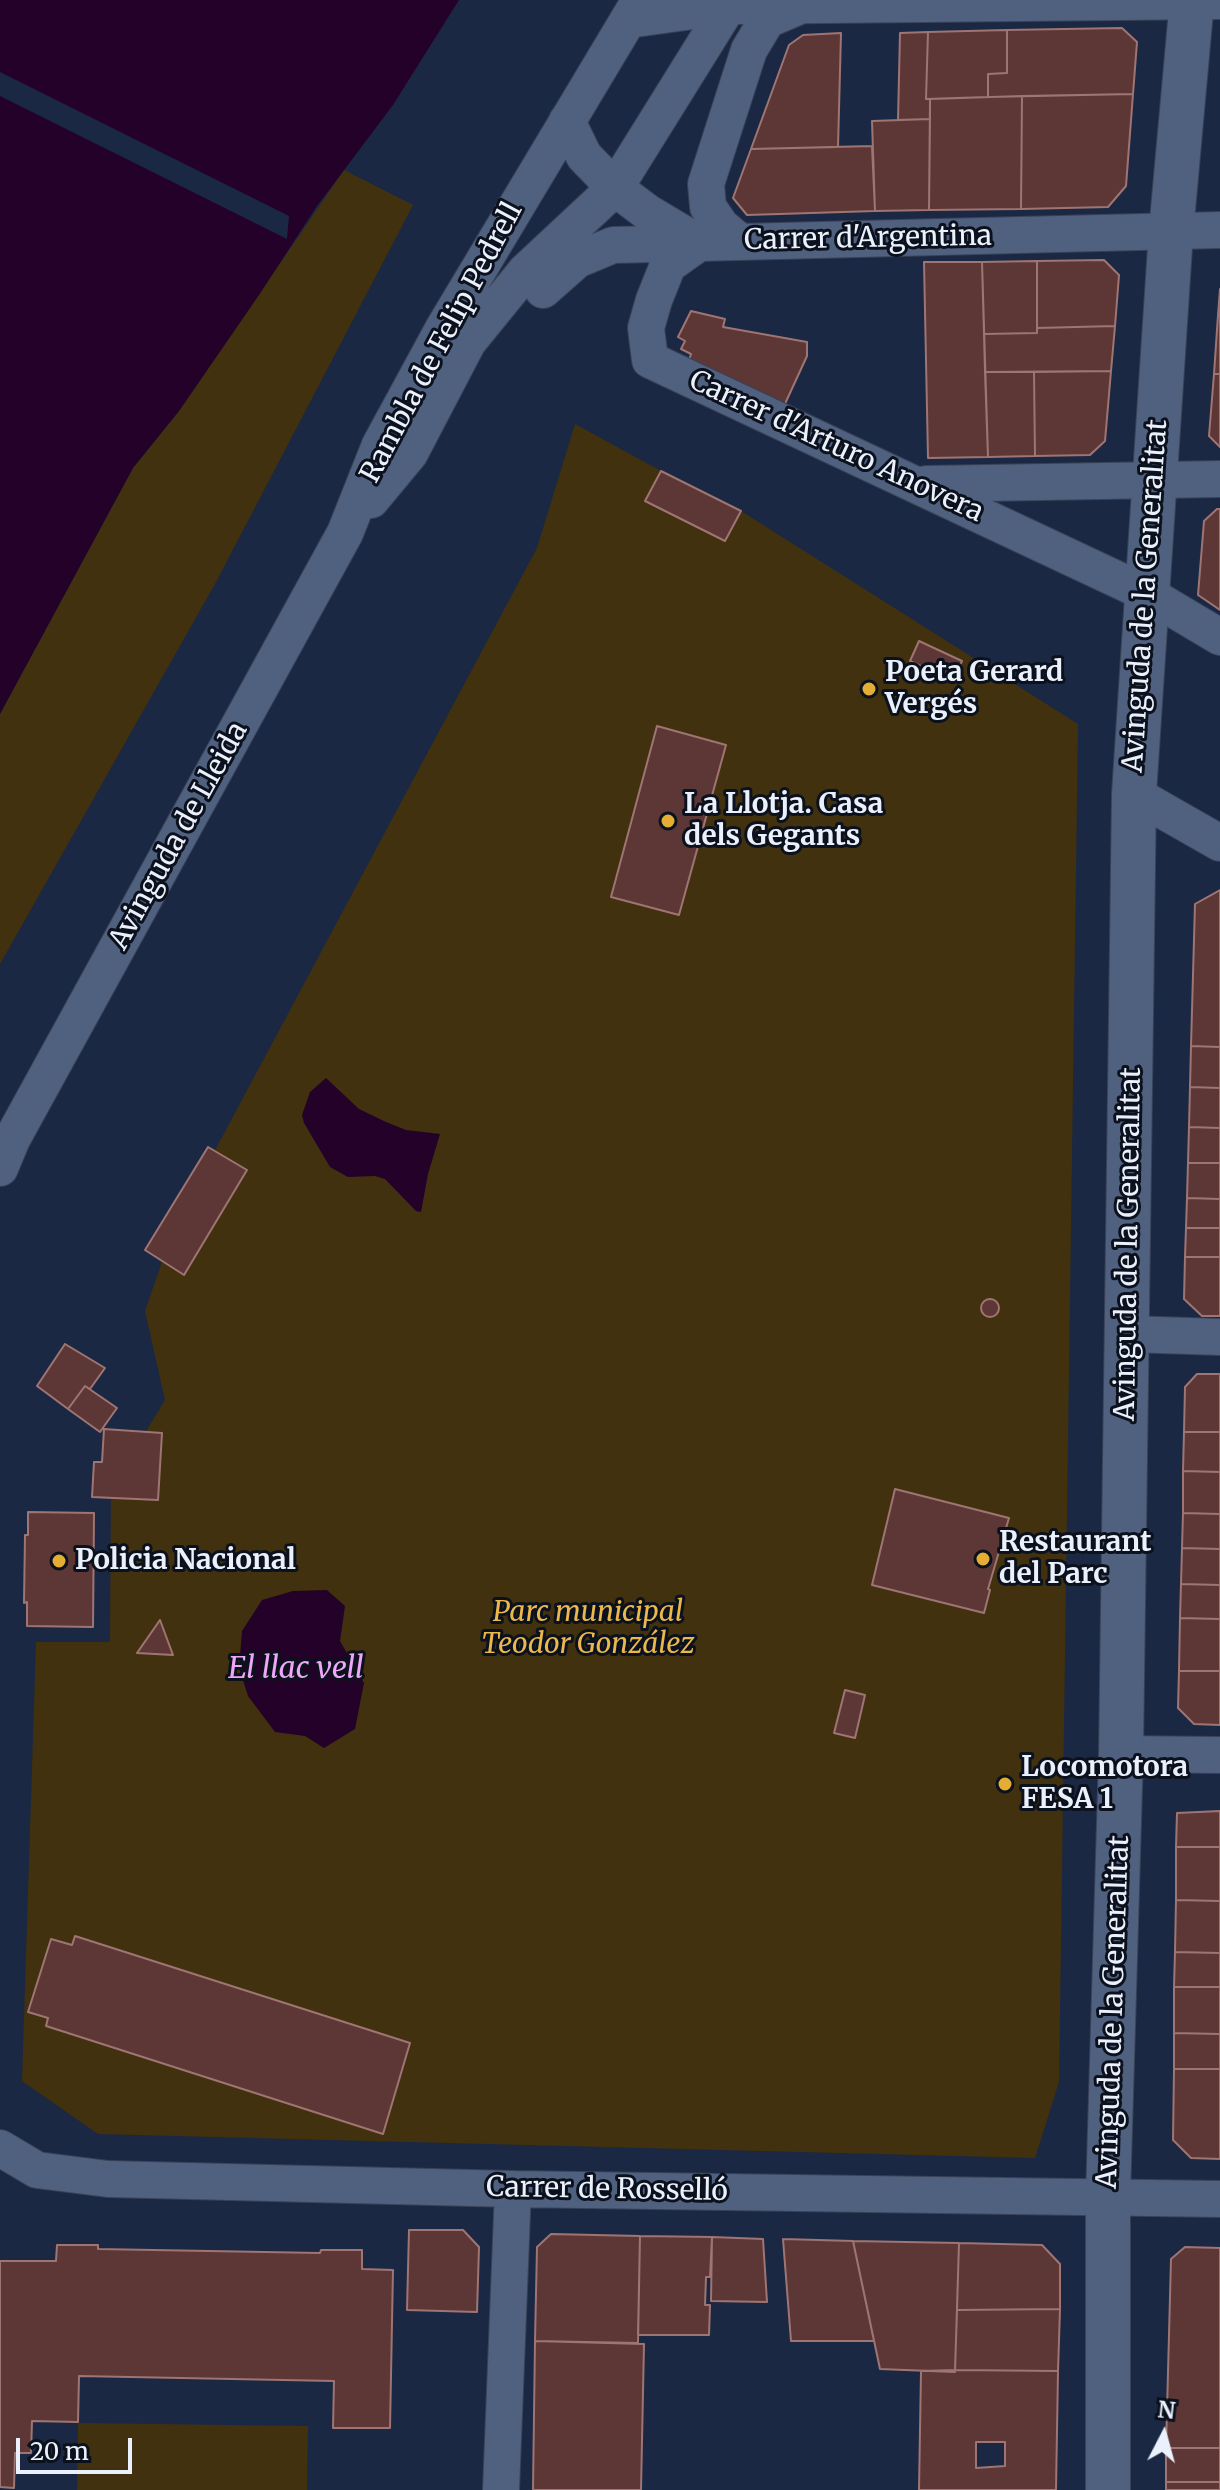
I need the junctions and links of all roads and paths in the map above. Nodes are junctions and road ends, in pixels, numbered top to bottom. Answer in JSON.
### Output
{"nodes":[{"id":1,"x":1192,"y":0,"type":"edge"},
{"id":2,"x":1220,"y":1,"type":"edge"},
{"id":3,"x":801,"y":2,"type":"edge"},
{"id":4,"x":731,"y":3,"type":"edge"},
{"id":5,"x":634,"y":10,"type":"edge"},
{"id":6,"x":567,"y":121,"type":"junction"},
{"id":7,"x":615,"y":188,"type":"junction"},
{"id":8,"x":1220,"y":230,"type":"edge"},
{"id":9,"x":1171,"y":232,"type":"junction"},
{"id":10,"x":740,"y":242,"type":"junction"},
{"id":11,"x":699,"y":243,"type":"junction"},
{"id":12,"x":410,"y":453,"type":"junction"},
{"id":13,"x":1220,"y":479,"type":"edge"},
{"id":14,"x":1153,"y":481,"type":"junction"},
{"id":15,"x":915,"y":484,"type":"junction"},
{"id":16,"x":345,"y":533,"type":"junction"},
{"id":17,"x":1146,"y":593,"type":"junction"},
{"id":18,"x":1220,"y":637,"type":"edge"},
{"id":19,"x":1134,"y":794,"type":"junction"},
{"id":20,"x":1220,"y":843,"type":"edge"},
{"id":21,"x":6,"y":1153,"type":"edge"},
{"id":22,"x":1128,"y":1334,"type":"junction"},
{"id":23,"x":1220,"y":1337,"type":"edge"},
{"id":24,"x":1121,"y":1754,"type":"junction"},
{"id":25,"x":1220,"y":1755,"type":"edge"},
{"id":26,"x":0,"y":2148,"type":"edge"},
{"id":27,"x":513,"y":2189,"type":"junction"},
{"id":28,"x":1108,"y":2197,"type":"junction"},
{"id":29,"x":1220,"y":2199,"type":"edge"},
{"id":30,"x":501,"y":2490,"type":"edge"},
{"id":31,"x":1108,"y":2490,"type":"edge"}],
"edges":[{"from":1,"to":2,"type":"street"},
{"from":1,"to":3,"type":"street"},
{"from":1,"to":9,"type":"street","name":"Avinguda de la Generalitat"},
{"from":3,"to":4,"type":"street"},
{"from":3,"to":10,"type":"street"},
{"from":4,"to":5,"type":"street"},
{"from":4,"to":7,"type":"street","name":"Rambla de Felip Pedrell"},
{"from":5,"to":6,"type":"street","name":"Rambla de Felip Pedrell"},
{"from":6,"to":7,"type":"street"},
{"from":6,"to":16,"type":"street","name":"Rambla de Felip Pedrell"},
{"from":7,"to":11,"type":"street"},
{"from":7,"to":12,"type":"street","name":"Rambla de Felip Pedrell"},
{"from":8,"to":9,"type":"street","name":"Carrer d'Argentina"},
{"from":9,"to":10,"type":"street","name":"Carrer d'Argentina"},
{"from":9,"to":14,"type":"street","name":"Avinguda de la Generalitat"},
{"from":10,"to":11,"type":"street","name":"Carrer d'Argentina"},
{"from":11,"to":12,"type":"street","name":"Carrer d'Argentina"},
{"from":11,"to":15,"type":"street","name":"Carrer d'Arturo Anovera"},
{"from":12,"to":16,"type":"street","name":"Rambla de Felip Pedrell"},
{"from":13,"to":14,"type":"street"},
{"from":14,"to":15,"type":"street"},
{"from":14,"to":17,"type":"street","name":"Avinguda de la Generalitat"},
{"from":15,"to":17,"type":"street","name":"Carrer d'Arturo Anovera"},
{"from":16,"to":21,"type":"street","name":"Avinguda de Lleida"},
{"from":17,"to":18,"type":"street","name":"Carrer d'Arturo Anovera"},
{"from":17,"to":19,"type":"street","name":"Avinguda de la Generalitat"},
{"from":19,"to":20,"type":"street"},
{"from":19,"to":22,"type":"street","name":"Avinguda de la Generalitat"},
{"from":22,"to":23,"type":"street"},
{"from":22,"to":24,"type":"street","name":"Avinguda de la Generalitat"},
{"from":24,"to":25,"type":"street"},
{"from":24,"to":28,"type":"street","name":"Avinguda de la Generalitat"},
{"from":26,"to":27,"type":"street","name":"Carrer de Rosselló"},
{"from":27,"to":28,"type":"street","name":"Carrer de Rosselló"},
{"from":27,"to":30,"type":"street"},
{"from":28,"to":29,"type":"street","name":"Carrer de Rosselló"},
{"from":28,"to":31,"type":"street","name":"Avinguda de la Generalitat"}]}
